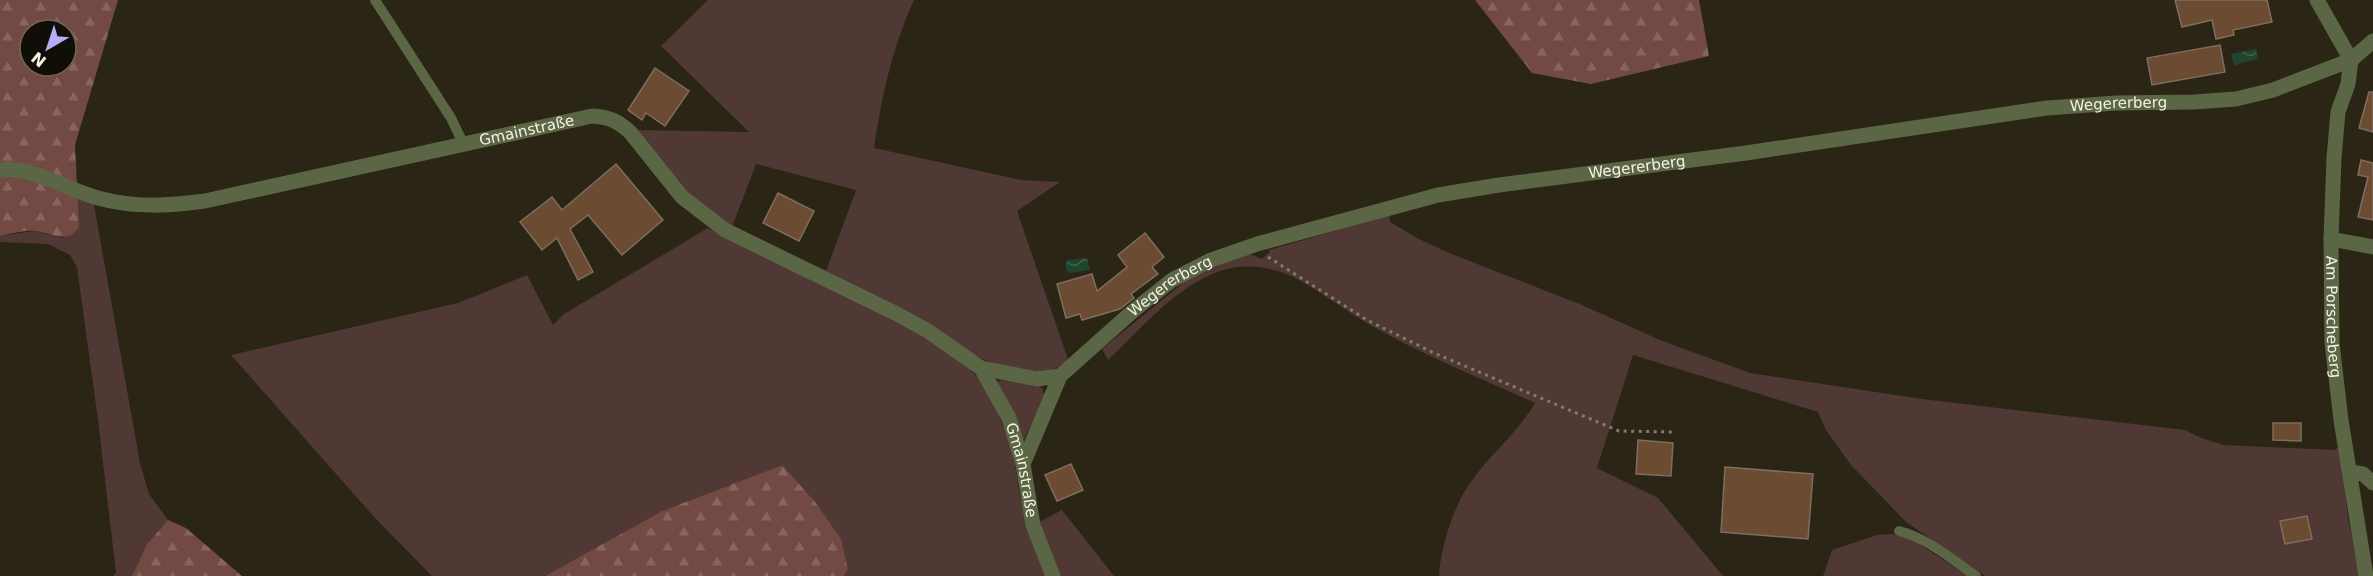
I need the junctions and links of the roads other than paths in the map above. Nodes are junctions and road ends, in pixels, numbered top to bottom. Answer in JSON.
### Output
{"nodes":[{"id":1,"x":375,"y":0,"type":"edge"},
{"id":2,"x":2317,"y":0,"type":"edge"},
{"id":3,"x":2373,"y":41,"type":"edge"},
{"id":4,"x":2352,"y":60,"type":"junction"},
{"id":5,"x":464,"y":145,"type":"junction"},
{"id":6,"x":0,"y":170,"type":"edge"},
{"id":7,"x":2331,"y":239,"type":"junction"},
{"id":8,"x":2373,"y":247,"type":"edge"},
{"id":9,"x":981,"y":368,"type":"junction"},
{"id":10,"x":1060,"y":376,"type":"junction"},
{"id":11,"x":1023,"y":464,"type":"junction"},
{"id":12,"x":2351,"y":472,"type":"junction"},
{"id":13,"x":2373,"y":483,"type":"edge"},
{"id":14,"x":1899,"y":531,"type":"dead end"},
{"id":15,"x":1053,"y":576,"type":"edge"},
{"id":16,"x":1976,"y":576,"type":"edge"},
{"id":17,"x":2366,"y":576,"type":"edge"}],
"edges":[{"from":1,"to":5,"type":"lane"},
{"from":2,"to":4,"type":"street"},
{"from":3,"to":4,"type":"street"},
{"from":4,"to":7,"type":"street","name":"Am Porscheberg"},
{"from":4,"to":10,"type":"street","name":"Wegererberg"},
{"from":5,"to":6,"type":"street","name":"Gmainstraße"},
{"from":5,"to":9,"type":"street","name":"Gmainstraße"},
{"from":7,"to":8,"type":"street"},
{"from":7,"to":12,"type":"street","name":"Am Porscheberg"},
{"from":9,"to":10,"type":"street","name":"Gmainstraße"},
{"from":9,"to":11,"type":"street","name":"Gmainstraße"},
{"from":10,"to":11,"type":"street","name":"Wegererberg"},
{"from":11,"to":15,"type":"street","name":"Gmainstraße"},
{"from":12,"to":13,"type":"street"},
{"from":12,"to":17,"type":"street","name":"Am Porscheberg"},
{"from":14,"to":16,"type":"lane"}]}
